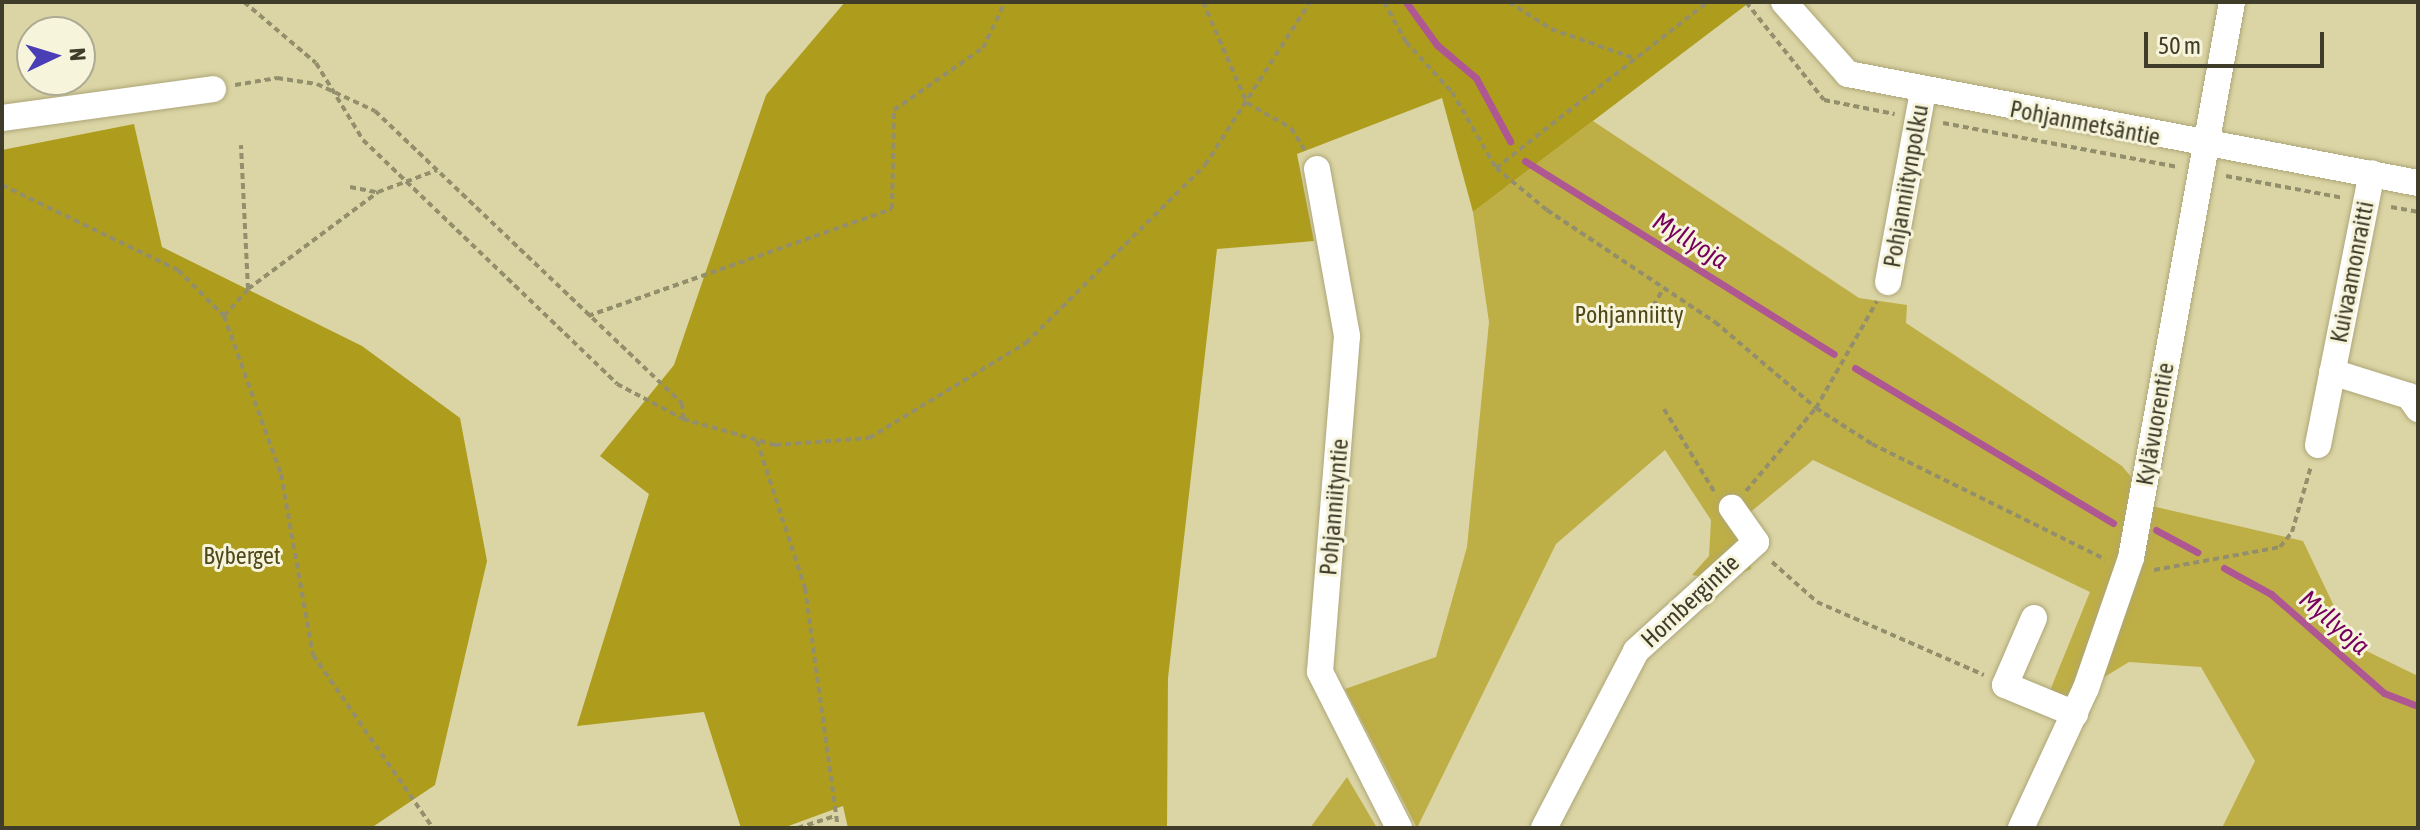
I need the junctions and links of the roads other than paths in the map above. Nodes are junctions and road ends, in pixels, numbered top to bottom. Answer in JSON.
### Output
{"nodes":[{"id":1,"x":1784,"y":2,"type":"edge"},
{"id":2,"x":2232,"y":2,"type":"edge"},
{"id":3,"x":213,"y":89,"type":"road end"},
{"id":4,"x":1923,"y":91,"type":"junction"},
{"id":5,"x":2,"y":118,"type":"edge"},
{"id":6,"x":2204,"y":147,"type":"junction"},
{"id":7,"x":1317,"y":169,"type":"road end"},
{"id":8,"x":2372,"y":173,"type":"junction"},
{"id":9,"x":2418,"y":183,"type":"edge"},
{"id":10,"x":1888,"y":282,"type":"road end"},
{"id":11,"x":2332,"y":372,"type":"junction"},
{"id":12,"x":2418,"y":409,"type":"edge"},
{"id":13,"x":2318,"y":445,"type":"road end"},
{"id":14,"x":1732,"y":508,"type":"road end"},
{"id":15,"x":2034,"y":618,"type":"dead end"},
{"id":16,"x":2075,"y":714,"type":"junction"},
{"id":17,"x":1399,"y":828,"type":"edge"},
{"id":18,"x":1544,"y":828,"type":"edge"},
{"id":19,"x":2021,"y":828,"type":"edge"}],
"edges":[{"from":1,"to":4,"type":"street","name":"Pohjanmetsäntie"},
{"from":2,"to":6,"type":"street","name":"Kylävuorentie"},
{"from":3,"to":5,"type":"street"},
{"from":4,"to":6,"type":"street","name":"Pohjanmetsäntie"},
{"from":4,"to":10,"type":"street","name":"Pohjanniitynpolku"},
{"from":6,"to":8,"type":"street","name":"Pohjanmetsäntie"},
{"from":6,"to":16,"type":"street","name":"Kylävuorentie"},
{"from":7,"to":17,"type":"street","name":"Pohjanniityntie"},
{"from":8,"to":9,"type":"street","name":"Pohjanmetsäntie"},
{"from":8,"to":11,"type":"street","name":"Kuivaamonraitti"},
{"from":11,"to":12,"type":"street","name":"Kuivaamonraitti"},
{"from":11,"to":13,"type":"street","name":"Kuivaamonraitti"},
{"from":14,"to":18,"type":"street","name":"Hornbergintie"},
{"from":15,"to":16,"type":"street"},
{"from":16,"to":19,"type":"street","name":"Kylävuorentie"}]}
